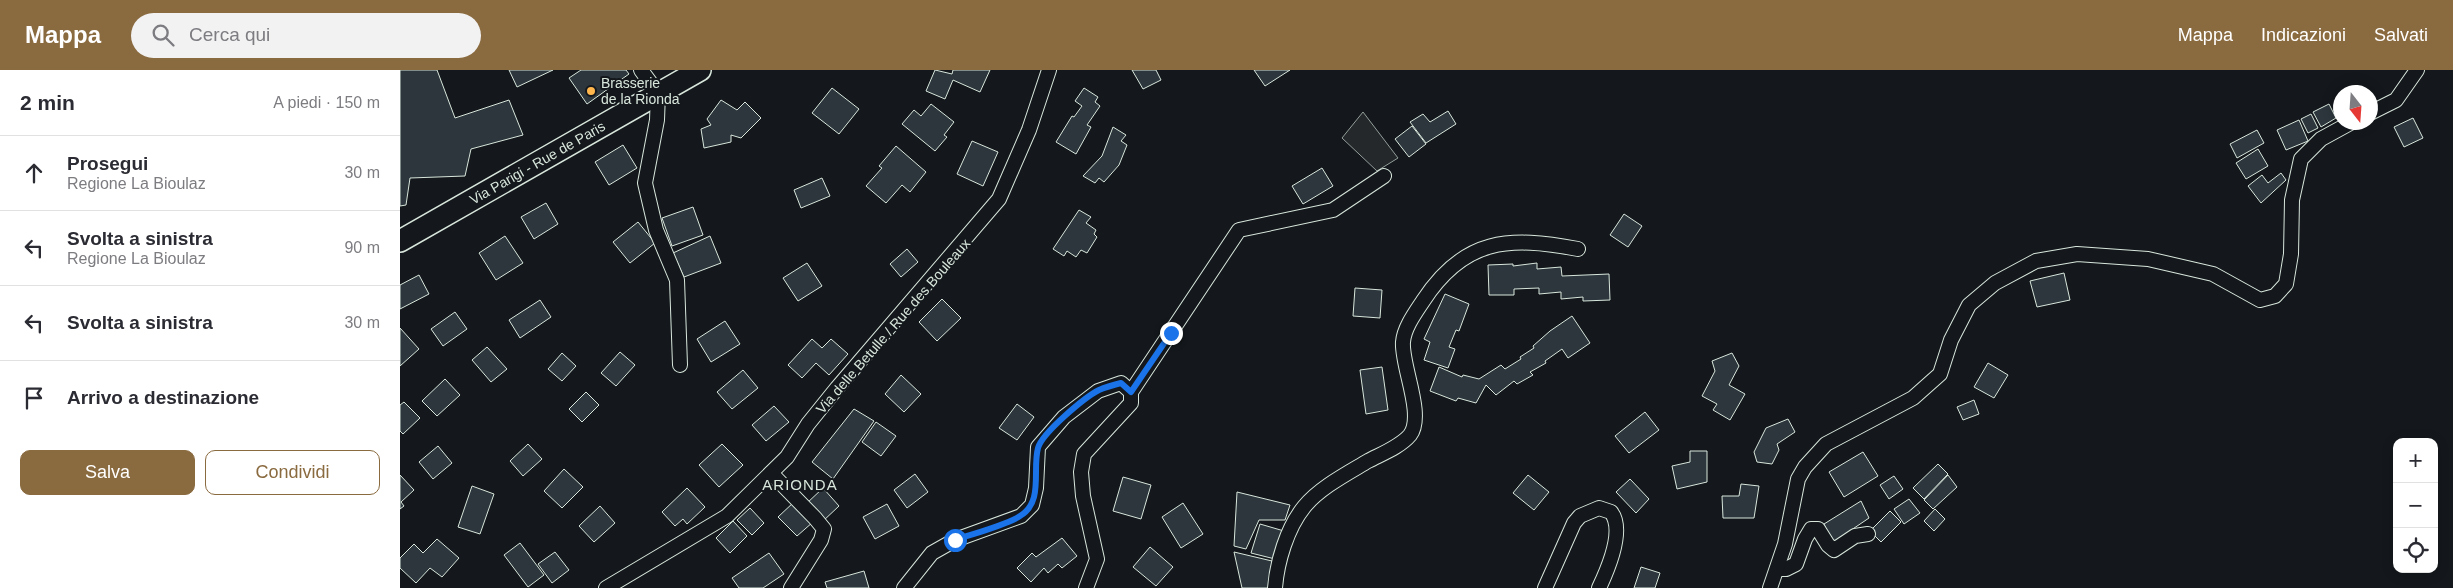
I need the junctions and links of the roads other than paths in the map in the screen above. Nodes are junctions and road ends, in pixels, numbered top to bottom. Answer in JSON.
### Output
{"nodes":[{"id":1,"x":641,"y":70,"type":"edge"},
{"id":2,"x":700,"y":70,"type":"edge"},
{"id":3,"x":1049,"y":70,"type":"edge"},
{"id":4,"x":2417,"y":70,"type":"edge"},
{"id":5,"x":658,"y":93,"type":"junction"},
{"id":6,"x":2378,"y":109,"type":"edge"},
{"id":7,"x":2337,"y":130,"type":"edge"},
{"id":8,"x":1384,"y":176,"type":"dead end"},
{"id":9,"x":400,"y":241,"type":"edge"},
{"id":10,"x":1578,"y":249,"type":"dead end"},
{"id":11,"x":680,"y":365,"type":"dead end"},
{"id":12,"x":1131,"y":392,"type":"junction"},
{"id":13,"x":771,"y":473,"type":"junction"},
{"id":14,"x":1868,"y":534,"type":"dead end"},
{"id":15,"x":1777,"y":569,"type":"junction"},
{"id":16,"x":606,"y":588,"type":"edge"},
{"id":17,"x":791,"y":588,"type":"edge"},
{"id":18,"x":904,"y":588,"type":"edge"},
{"id":19,"x":1086,"y":588,"type":"edge"},
{"id":20,"x":1275,"y":588,"type":"edge"},
{"id":21,"x":1545,"y":588,"type":"edge"},
{"id":22,"x":1599,"y":588,"type":"edge"},
{"id":23,"x":1770,"y":588,"type":"edge"}],
"edges":[{"from":1,"to":5,"type":"street"},
{"from":2,"to":5,"type":"main road","name":"Via Parigi - Rue de Paris"},
{"from":3,"to":13,"type":"street","name":"Via delle Betulle / Rue des Bouleaux"},
{"from":4,"to":6,"type":"street"},
{"from":5,"to":9,"type":"main road","name":"Via Parigi - Rue de Paris"},
{"from":5,"to":11,"type":"street"},
{"from":7,"to":15,"type":"street"},
{"from":8,"to":12,"type":"street"},
{"from":10,"to":20,"type":"street"},
{"from":12,"to":18,"type":"street"},
{"from":12,"to":19,"type":"street"},
{"from":13,"to":16,"type":"street","name":"Via delle Betulle / Rue des Bouleaux"},
{"from":13,"to":17,"type":"street"},
{"from":14,"to":15,"type":"street"},
{"from":15,"to":23,"type":"street"},
{"from":21,"to":22,"type":"street"}]}
